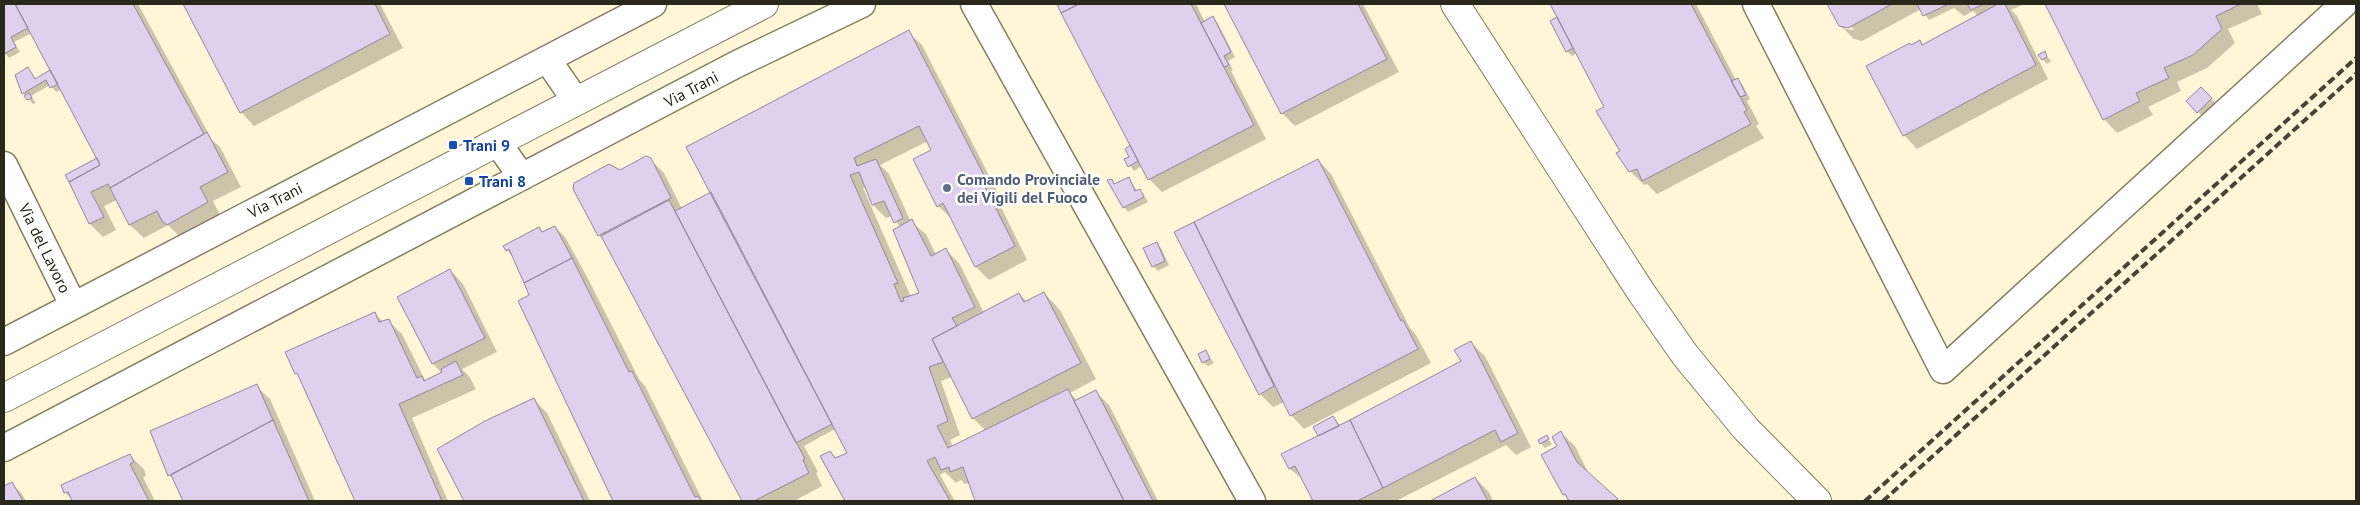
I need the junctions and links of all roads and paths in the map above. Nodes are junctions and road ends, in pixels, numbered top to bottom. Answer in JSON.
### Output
{"nodes":[{"id":1,"x":653,"y":4,"type":"edge"},
{"id":2,"x":764,"y":4,"type":"edge"},
{"id":3,"x":862,"y":4,"type":"edge"},
{"id":4,"x":974,"y":4,"type":"edge"},
{"id":5,"x":1455,"y":4,"type":"edge"},
{"id":6,"x":1756,"y":4,"type":"edge"},
{"id":7,"x":2344,"y":4,"type":"edge"},
{"id":8,"x":547,"y":59,"type":"junction"},
{"id":9,"x":576,"y":101,"type":"junction"},
{"id":10,"x":497,"y":142,"type":"junction"},
{"id":11,"x":4,"y":165,"type":"edge"},
{"id":12,"x":522,"y":177,"type":"junction"},
{"id":13,"x":73,"y":305,"type":"junction"},
{"id":14,"x":4,"y":342,"type":"edge"},
{"id":15,"x":4,"y":398,"type":"edge"},
{"id":16,"x":4,"y":448,"type":"edge"},
{"id":17,"x":1252,"y":501,"type":"edge"},
{"id":18,"x":1817,"y":501,"type":"edge"}],
"edges":[{"from":1,"to":8,"type":"street","name":"Via Trani"},
{"from":2,"to":9,"type":"main road"},
{"from":3,"to":12,"type":"street","name":"Via Trani"},
{"from":4,"to":17,"type":"street"},
{"from":5,"to":18,"type":"main road"},
{"from":6,"to":7,"type":"street"},
{"from":8,"to":9,"type":"street"},
{"from":8,"to":13,"type":"street","name":"Via Trani"},
{"from":9,"to":10,"type":"main road"},
{"from":10,"to":12,"type":"street"},
{"from":10,"to":15,"type":"main road"},
{"from":11,"to":13,"type":"street","name":"Via del Lavoro"},
{"from":12,"to":16,"type":"street","name":"Via Trani"},
{"from":13,"to":14,"type":"street","name":"Via Trani"}]}
